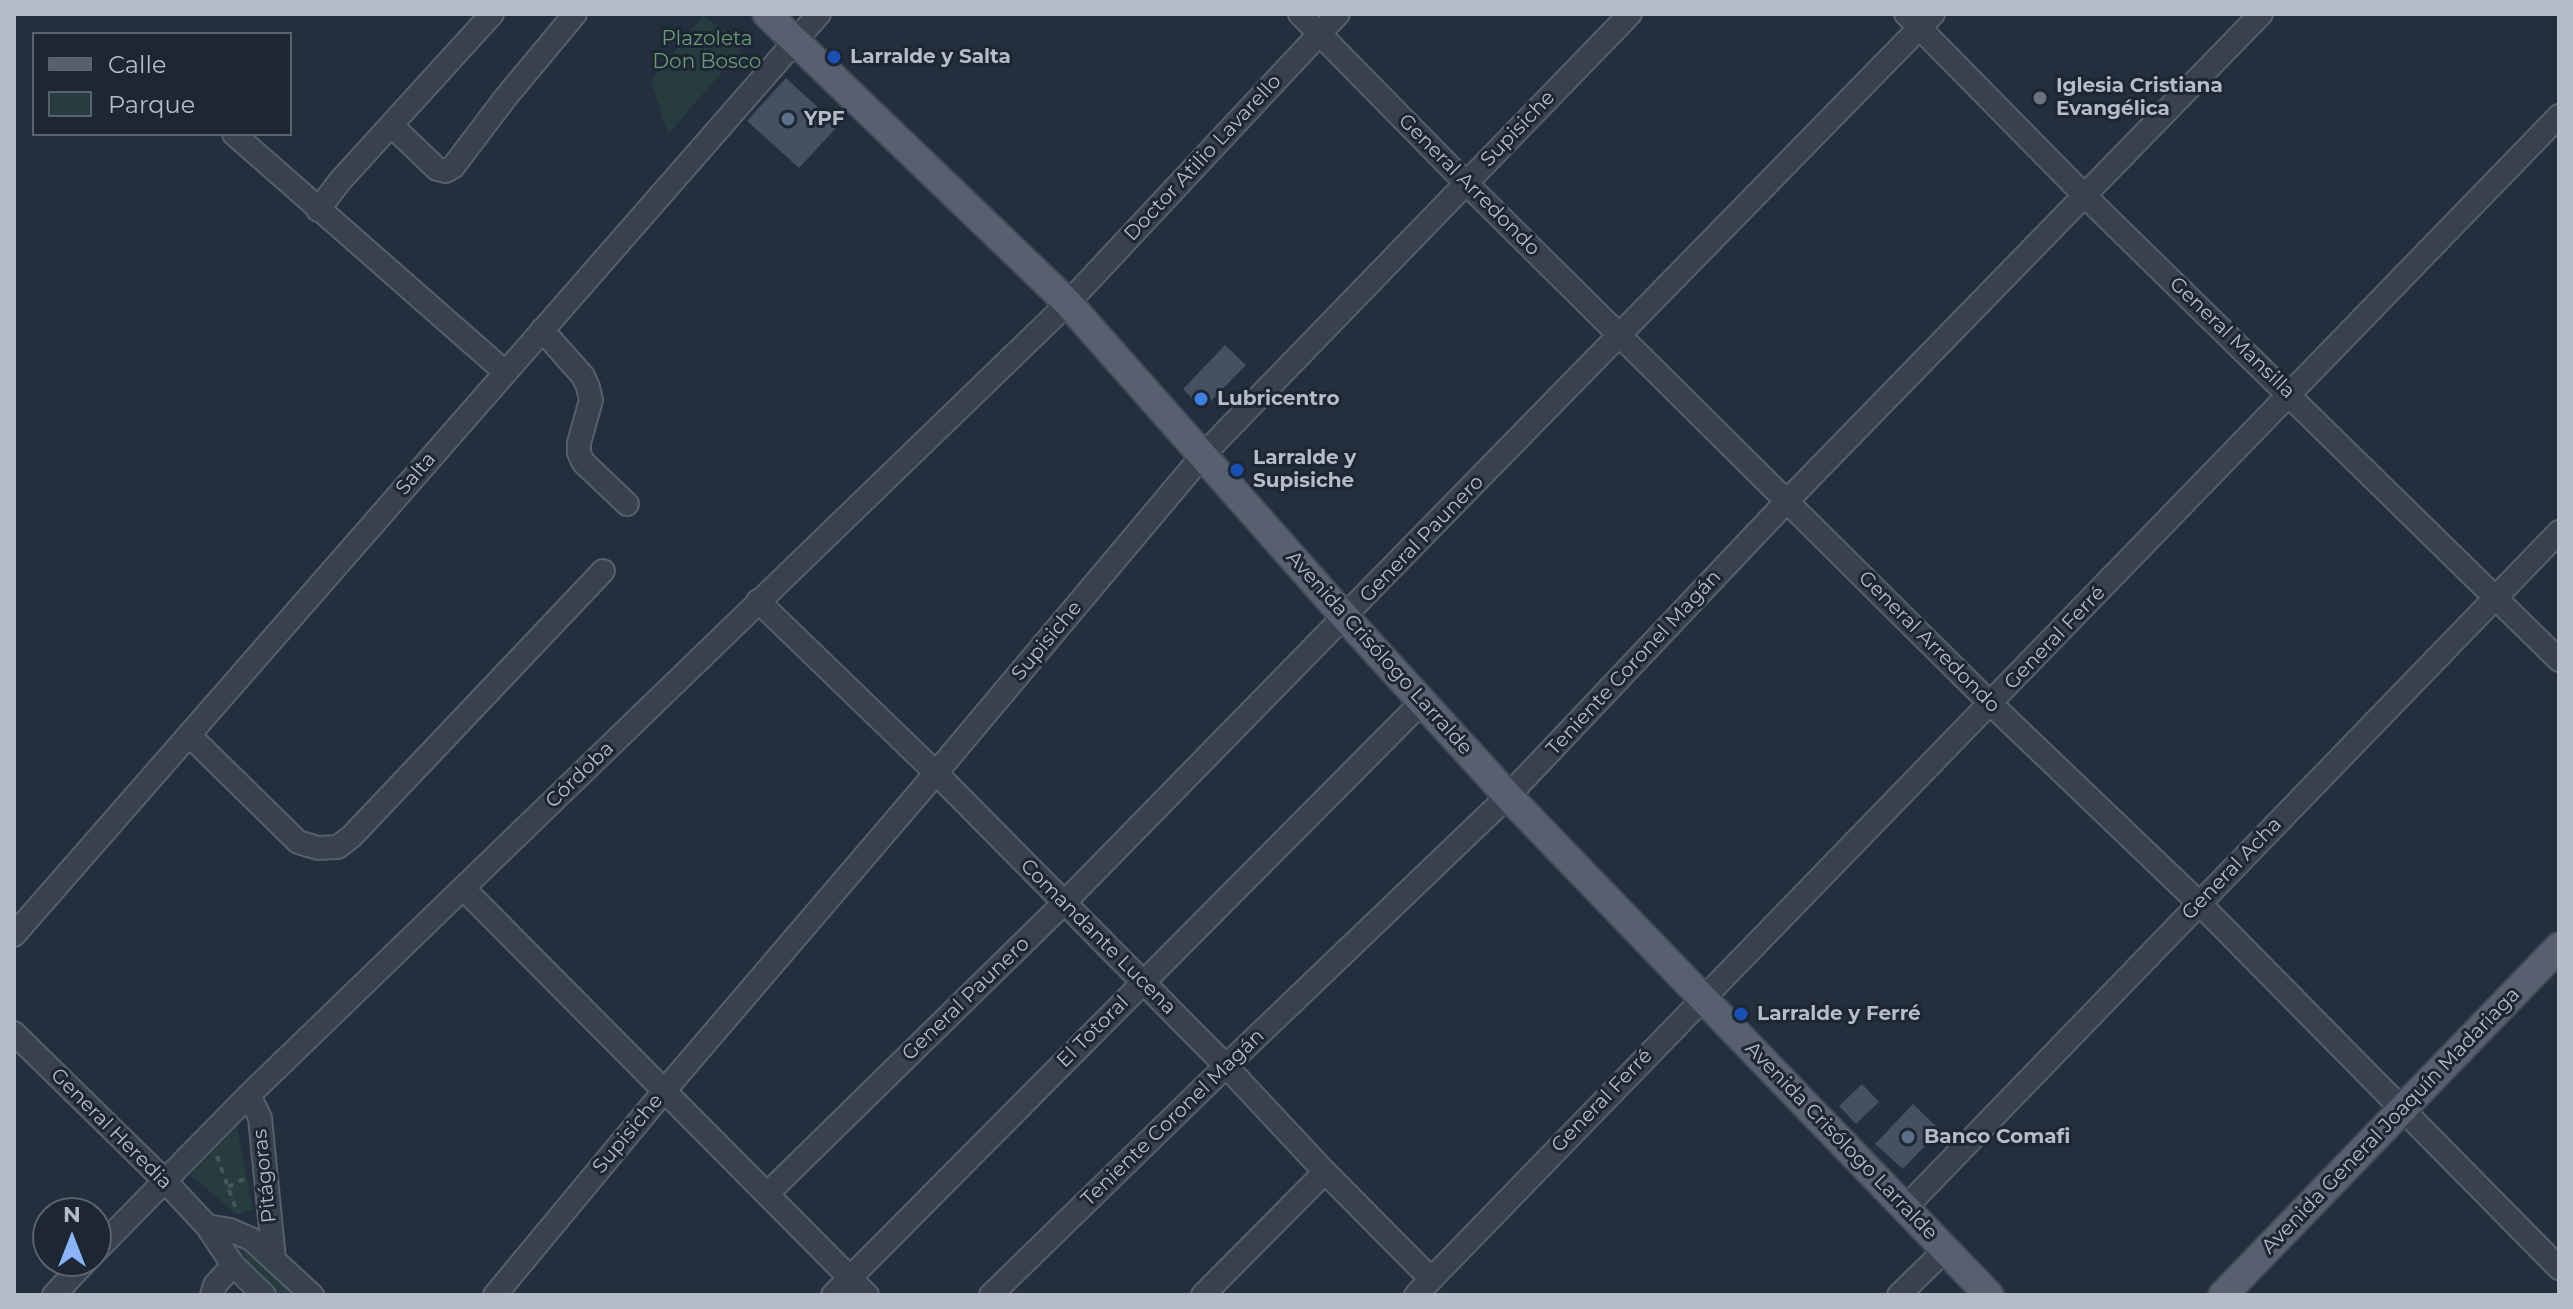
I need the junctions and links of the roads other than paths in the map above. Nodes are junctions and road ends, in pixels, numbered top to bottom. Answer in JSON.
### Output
{"nodes":[{"id":1,"x":492,"y":14,"type":"edge"},
{"id":2,"x":575,"y":14,"type":"edge"},
{"id":3,"x":767,"y":14,"type":"edge"},
{"id":4,"x":819,"y":14,"type":"edge"},
{"id":5,"x":1300,"y":14,"type":"edge"},
{"id":6,"x":1338,"y":14,"type":"edge"},
{"id":7,"x":1630,"y":14,"type":"edge"},
{"id":8,"x":2261,"y":14,"type":"edge"},
{"id":9,"x":1920,"y":19,"type":"edge"},
{"id":10,"x":1318,"y":35,"type":"junction"},
{"id":11,"x":795,"y":40,"type":"junction"},
{"id":12,"x":2559,"y":116,"type":"edge"},
{"id":13,"x":391,"y":125,"type":"junction"},
{"id":14,"x":236,"y":136,"type":"edge"},
{"id":15,"x":1465,"y":182,"type":"junction"},
{"id":16,"x":2085,"y":196,"type":"junction"},
{"id":17,"x":318,"y":210,"type":"junction"},
{"id":18,"x":1068,"y":303,"type":"junction"},
{"id":19,"x":542,"y":330,"type":"junction"},
{"id":20,"x":1620,"y":334,"type":"junction"},
{"id":21,"x":505,"y":372,"type":"junction"},
{"id":22,"x":2289,"y":394,"type":"junction"},
{"id":23,"x":1203,"y":455,"type":"junction"},
{"id":24,"x":1788,"y":500,"type":"junction"},
{"id":25,"x":627,"y":504,"type":"dead end"},
{"id":26,"x":2559,"y":532,"type":"edge"},
{"id":27,"x":603,"y":571,"type":"dead end"},
{"id":28,"x":2496,"y":597,"type":"junction"},
{"id":29,"x":758,"y":601,"type":"junction"},
{"id":30,"x":1345,"y":617,"type":"junction"},
{"id":31,"x":2559,"y":660,"type":"edge"},
{"id":32,"x":1422,"y":702,"type":"junction"},
{"id":33,"x":1991,"y":704,"type":"junction"},
{"id":34,"x":189,"y":735,"type":"junction"},
{"id":35,"x":936,"y":773,"type":"junction"},
{"id":36,"x":1508,"y":796,"type":"junction"},
{"id":37,"x":463,"y":888,"type":"junction"},
{"id":38,"x":1064,"y":903,"type":"junction"},
{"id":39,"x":2199,"y":903,"type":"junction"},
{"id":40,"x":14,"y":935,"type":"edge"},
{"id":41,"x":2559,"y":947,"type":"edge"},
{"id":42,"x":1142,"y":982,"type":"junction"},
{"id":43,"x":1703,"y":997,"type":"junction"},
{"id":44,"x":14,"y":1033,"type":"edge"},
{"id":45,"x":1226,"y":1066,"type":"junction"},
{"id":46,"x":665,"y":1090,"type":"junction"},
{"id":47,"x":249,"y":1095,"type":"junction"},
{"id":48,"x":2401,"y":1109,"type":"junction"},
{"id":49,"x":1325,"y":1172,"type":"junction"},
{"id":50,"x":164,"y":1180,"type":"junction"},
{"id":51,"x":768,"y":1193,"type":"junction"},
{"id":52,"x":1906,"y":1207,"type":"junction"},
{"id":53,"x":207,"y":1226,"type":"junction"},
{"id":54,"x":112,"y":1234,"type":"edge"},
{"id":55,"x":1945,"y":1250,"type":"junction"},
{"id":56,"x":274,"y":1259,"type":"junction"},
{"id":57,"x":233,"y":1265,"type":"junction"},
{"id":58,"x":2559,"y":1268,"type":"edge"},
{"id":59,"x":71,"y":1277,"type":"edge"},
{"id":60,"x":850,"y":1278,"type":"junction"},
{"id":61,"x":1423,"y":1287,"type":"edge"},
{"id":62,"x":54,"y":1295,"type":"edge"},
{"id":63,"x":212,"y":1295,"type":"edge"},
{"id":64,"x":264,"y":1295,"type":"edge"},
{"id":65,"x":312,"y":1295,"type":"edge"},
{"id":66,"x":495,"y":1295,"type":"edge"},
{"id":67,"x":833,"y":1295,"type":"edge"},
{"id":68,"x":867,"y":1295,"type":"edge"},
{"id":69,"x":991,"y":1295,"type":"edge"},
{"id":70,"x":1203,"y":1295,"type":"edge"},
{"id":71,"x":1899,"y":1295,"type":"edge"},
{"id":72,"x":1989,"y":1295,"type":"edge"},
{"id":73,"x":2223,"y":1295,"type":"edge"}],
"edges":[{"from":1,"to":13,"type":"street"},
{"from":2,"to":13,"type":"street"},
{"from":3,"to":11,"type":"main road","name":"Avenida Crisólogo Larralde"},
{"from":4,"to":11,"type":"street","name":"Salta"},
{"from":5,"to":10,"type":"street","name":"General Arredondo"},
{"from":6,"to":10,"type":"street","name":"Doctor Atilio Lavarello"},
{"from":7,"to":15,"type":"street","name":"Supisiche"},
{"from":8,"to":16,"type":"street","name":"Teniente Coronel Magán"},
{"from":9,"to":16,"type":"street","name":"General Mansilla"},
{"from":9,"to":20,"type":"street","name":"General Paunero"},
{"from":10,"to":15,"type":"street","name":"General Arredondo"},
{"from":10,"to":18,"type":"street","name":"Doctor Atilio Lavarello"},
{"from":11,"to":18,"type":"main road","name":"Avenida Crisólogo Larralde"},
{"from":11,"to":19,"type":"street","name":"Salta"},
{"from":12,"to":22,"type":"street","name":"General Ferré"},
{"from":13,"to":17,"type":"street"},
{"from":14,"to":17,"type":"street"},
{"from":15,"to":20,"type":"street","name":"General Arredondo"},
{"from":15,"to":23,"type":"street","name":"Supisiche"},
{"from":16,"to":22,"type":"street","name":"General Mansilla"},
{"from":16,"to":24,"type":"street","name":"Teniente Coronel Magán"},
{"from":17,"to":21,"type":"street"},
{"from":18,"to":23,"type":"main road","name":"Avenida Crisólogo Larralde"},
{"from":18,"to":29,"type":"street","name":"Córdoba"},
{"from":19,"to":21,"type":"street","name":"Salta"},
{"from":19,"to":25,"type":"street"},
{"from":20,"to":24,"type":"street","name":"General Arredondo"},
{"from":20,"to":30,"type":"street","name":"General Paunero"},
{"from":21,"to":34,"type":"street","name":"Salta"},
{"from":22,"to":28,"type":"street","name":"General Mansilla"},
{"from":22,"to":33,"type":"street","name":"General Ferré"},
{"from":23,"to":30,"type":"main road","name":"Avenida Crisólogo Larralde"},
{"from":23,"to":35,"type":"street","name":"Supisiche"},
{"from":24,"to":33,"type":"street","name":"General Arredondo"},
{"from":24,"to":36,"type":"street","name":"Teniente Coronel Magán"},
{"from":26,"to":28,"type":"street","name":"General Acha"},
{"from":27,"to":34,"type":"street"},
{"from":28,"to":31,"type":"street","name":"General Mansilla"},
{"from":28,"to":39,"type":"street","name":"General Acha"},
{"from":29,"to":35,"type":"street","name":"Comandante Lucena"},
{"from":29,"to":37,"type":"street","name":"Córdoba"},
{"from":30,"to":32,"type":"main road","name":"Avenida Crisólogo Larralde"},
{"from":30,"to":38,"type":"street","name":"General Paunero"},
{"from":32,"to":36,"type":"main road","name":"Avenida Crisólogo Larralde"},
{"from":32,"to":42,"type":"street","name":"El Totoral"},
{"from":33,"to":39,"type":"street","name":"General Arredondo"},
{"from":33,"to":43,"type":"street","name":"General Ferré"},
{"from":34,"to":40,"type":"street","name":"Salta"},
{"from":35,"to":38,"type":"street","name":"Comandante Lucena"},
{"from":35,"to":46,"type":"street","name":"Supisiche"},
{"from":36,"to":43,"type":"main road","name":"Avenida Crisólogo Larralde"},
{"from":36,"to":45,"type":"street","name":"Teniente Coronel Magán"},
{"from":37,"to":46,"type":"street"},
{"from":37,"to":47,"type":"street","name":"Córdoba"},
{"from":38,"to":42,"type":"street","name":"Comandante Lucena"},
{"from":38,"to":51,"type":"street","name":"General Paunero"},
{"from":39,"to":48,"type":"street","name":"General Arredondo"},
{"from":39,"to":52,"type":"street","name":"General Acha"},
{"from":41,"to":48,"type":"main road","name":"Avenida General Joaquín Madariaga"},
{"from":42,"to":45,"type":"street","name":"Comandante Lucena"},
{"from":42,"to":60,"type":"street","name":"El Totoral"},
{"from":43,"to":52,"type":"main road","name":"Avenida Crisólogo Larralde"},
{"from":43,"to":61,"type":"street","name":"General Ferré"},
{"from":44,"to":50,"type":"street","name":"General Heredia"},
{"from":45,"to":49,"type":"street","name":"Comandante Lucena"},
{"from":45,"to":69,"type":"street","name":"Teniente Coronel Magán"},
{"from":46,"to":51,"type":"street"},
{"from":46,"to":66,"type":"street","name":"Supisiche"},
{"from":47,"to":50,"type":"street","name":"Córdoba"},
{"from":47,"to":56,"type":"street","name":"Pitágoras"},
{"from":48,"to":58,"type":"street","name":"General Arredondo"},
{"from":48,"to":73,"type":"main road","name":"Avenida General Joaquín Madariaga"},
{"from":49,"to":61,"type":"street","name":"Comandante Lucena"},
{"from":49,"to":70,"type":"street"},
{"from":50,"to":53,"type":"street","name":"General Heredia"},
{"from":50,"to":54,"type":"street","name":"Córdoba"},
{"from":51,"to":60,"type":"street"},
{"from":52,"to":55,"type":"main road","name":"Avenida Crisólogo Larralde"},
{"from":53,"to":56,"type":"street"},
{"from":53,"to":57,"type":"street","name":"General Heredia"},
{"from":55,"to":71,"type":"street"},
{"from":55,"to":72,"type":"main road","name":"Avenida Crisólogo Larralde"},
{"from":56,"to":65,"type":"street"},
{"from":57,"to":63,"type":"street"},
{"from":57,"to":64,"type":"street","name":"General Heredia"},
{"from":59,"to":62,"type":"street"},
{"from":60,"to":67,"type":"street","name":"El Totoral"},
{"from":60,"to":68,"type":"street"}]}
